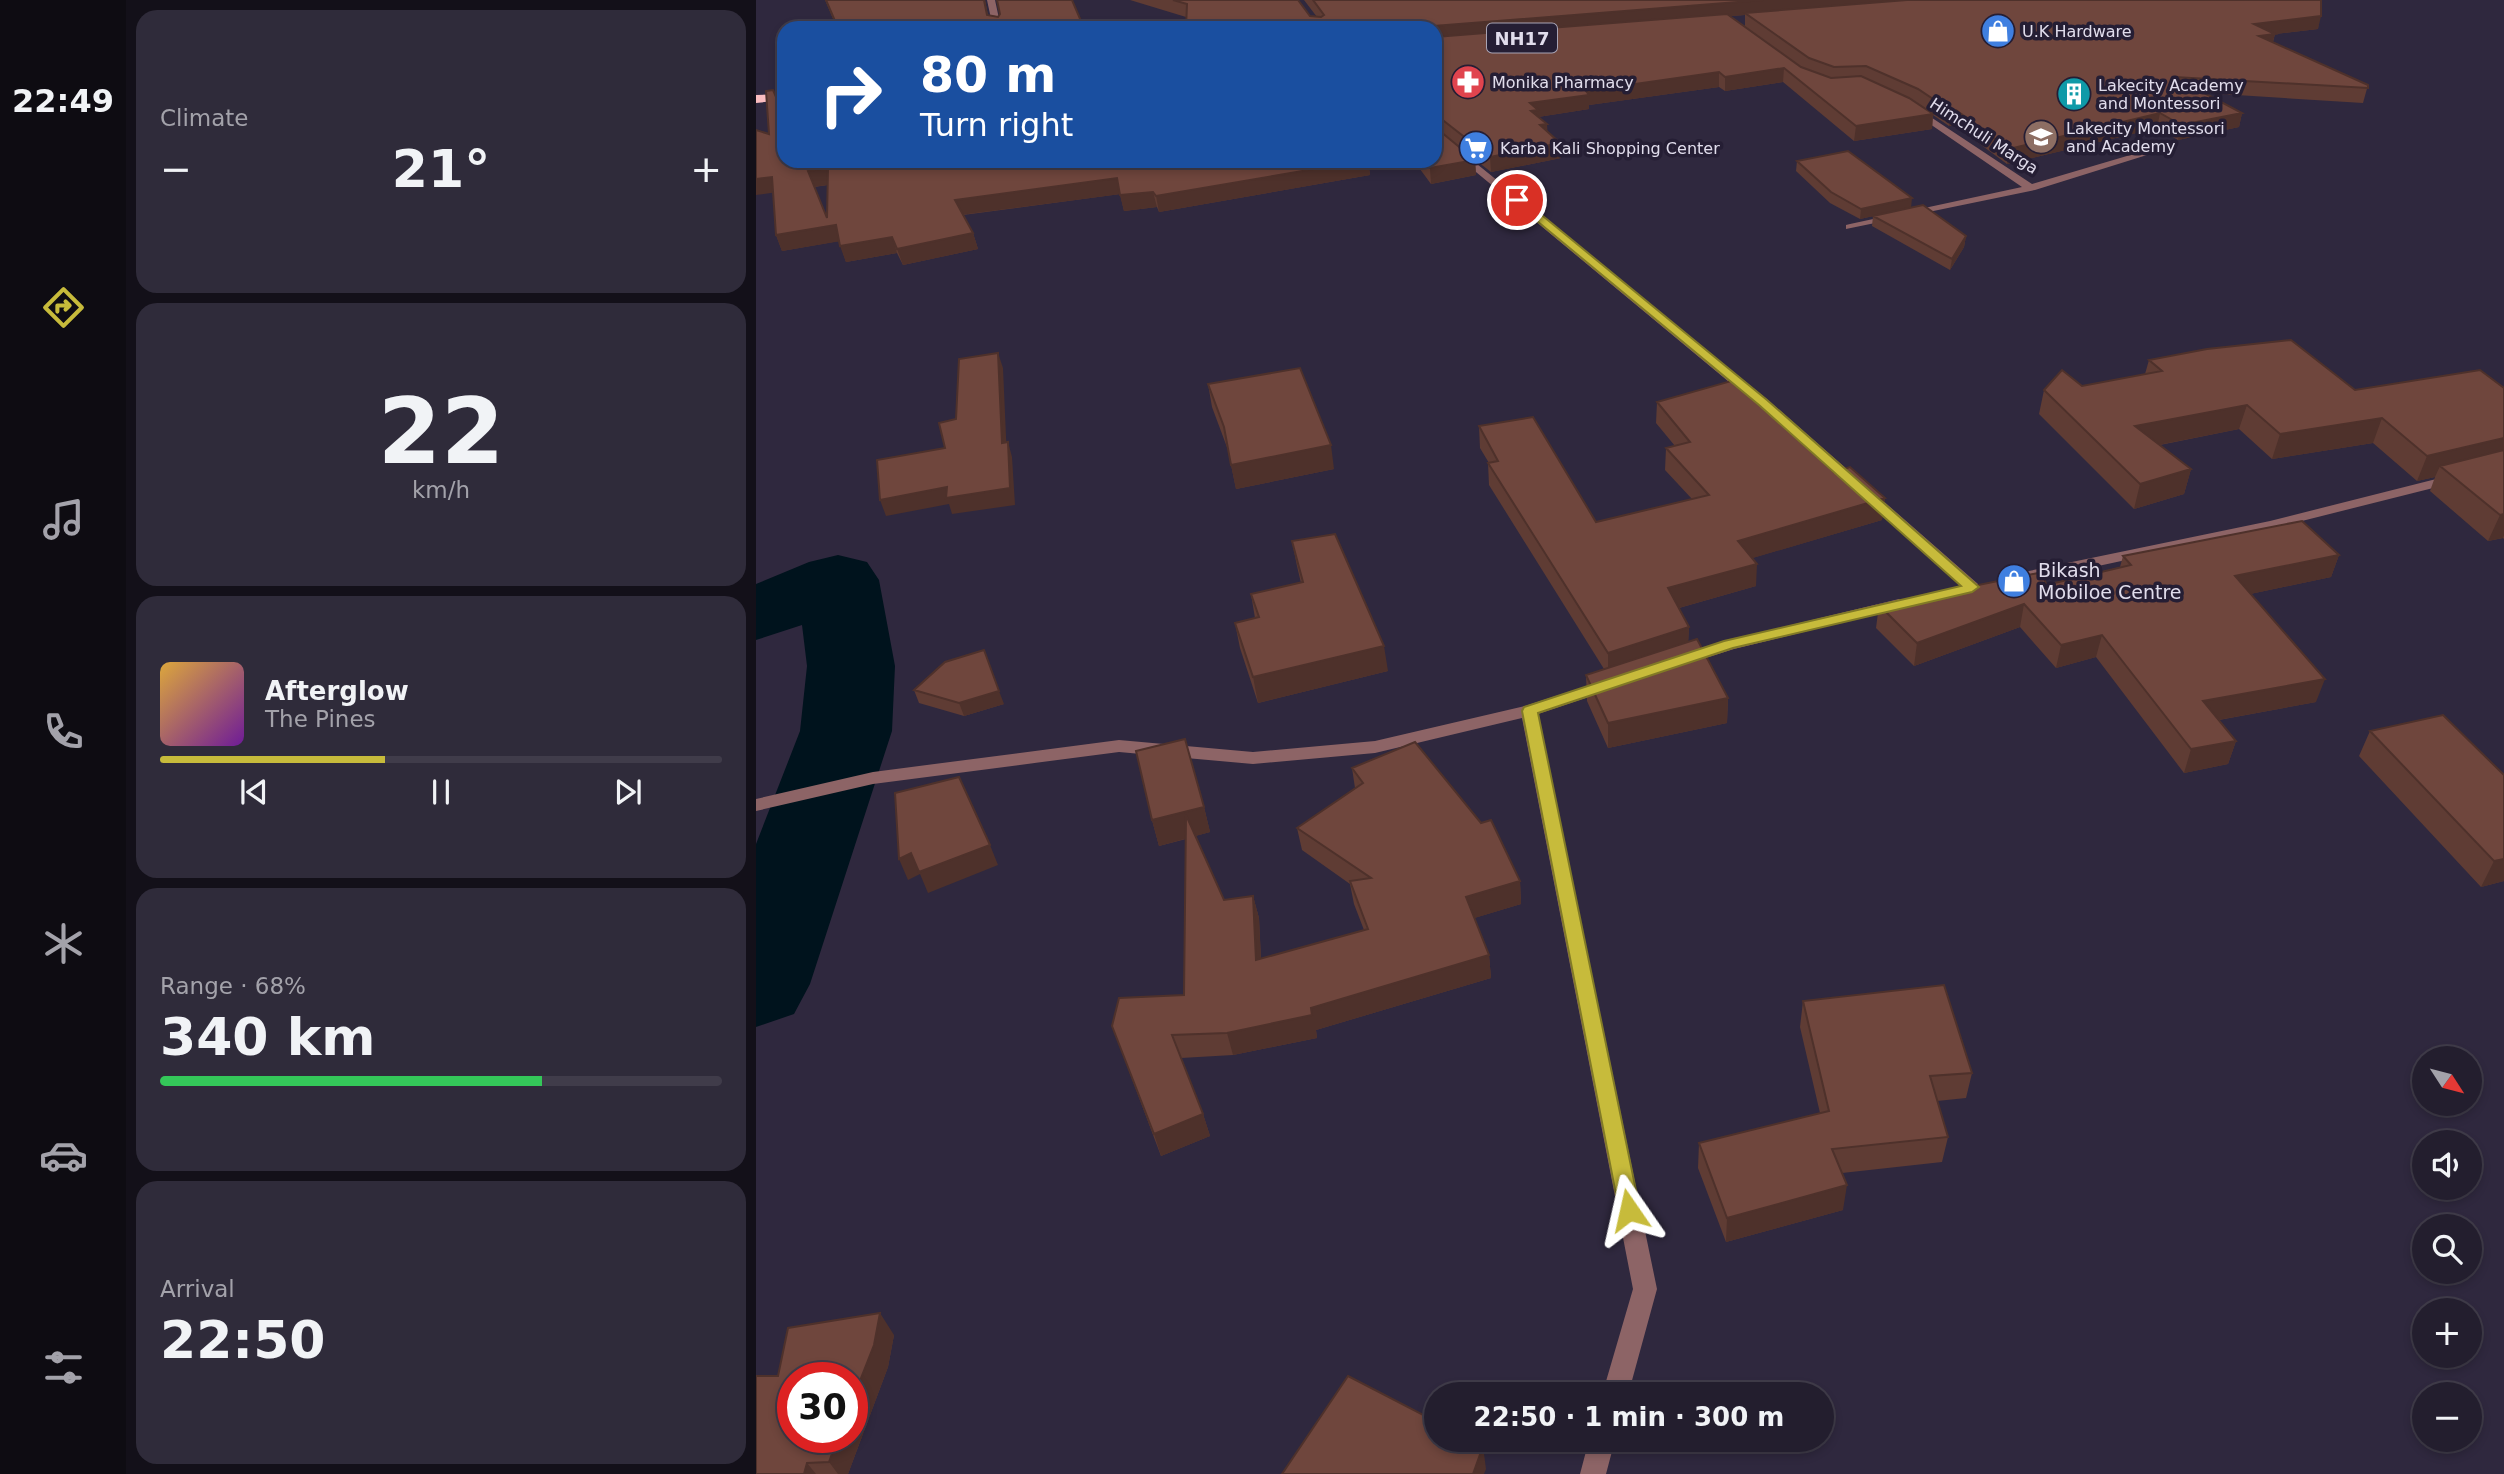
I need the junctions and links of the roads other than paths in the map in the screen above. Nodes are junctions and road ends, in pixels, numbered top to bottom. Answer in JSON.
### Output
{"nodes":[{"id":1,"x":991,"y":0,"type":"edge"},
{"id":2,"x":996,"y":21,"type":"edge"},
{"id":3,"x":777,"y":98,"type":"edge"},
{"id":4,"x":756,"y":100,"type":"edge"},
{"id":5,"x":1899,"y":102,"type":"edge"},
{"id":6,"x":1442,"y":139,"type":"edge"},
{"id":7,"x":2158,"y":150,"type":"dead end"},
{"id":8,"x":2031,"y":188,"type":"junction"},
{"id":9,"x":1850,"y":227,"type":"dead end"},
{"id":10,"x":2470,"y":474,"type":"edge"},
{"id":11,"x":1986,"y":585,"type":"junction"},
{"id":12,"x":1945,"y":594,"type":"edge"},
{"id":13,"x":1918,"y":600,"type":"edge"},
{"id":14,"x":1667,"y":665,"type":"edge"},
{"id":15,"x":1629,"y":678,"type":"edge"},
{"id":16,"x":1529,"y":711,"type":"junction"},
{"id":17,"x":756,"y":805,"type":"edge"},
{"id":18,"x":1619,"y":1382,"type":"edge"},
{"id":19,"x":1599,"y":1452,"type":"edge"},
{"id":20,"x":1593,"y":1474,"type":"edge"}],
"edges":[{"from":1,"to":2,"type":"street"},
{"from":3,"to":4,"type":"highway"},
{"from":5,"to":8,"type":"street","name":"Himchuli Marga"},
{"from":6,"to":11,"type":"street"},
{"from":7,"to":8,"type":"street","name":"Himchuli Marga"},
{"from":8,"to":9,"type":"street"},
{"from":10,"to":11,"type":"street"},
{"from":11,"to":12,"type":"street"},
{"from":13,"to":14,"type":"street"},
{"from":15,"to":16,"type":"street"},
{"from":16,"to":17,"type":"street"},
{"from":16,"to":18,"type":"street"},
{"from":19,"to":20,"type":"street"}]}
